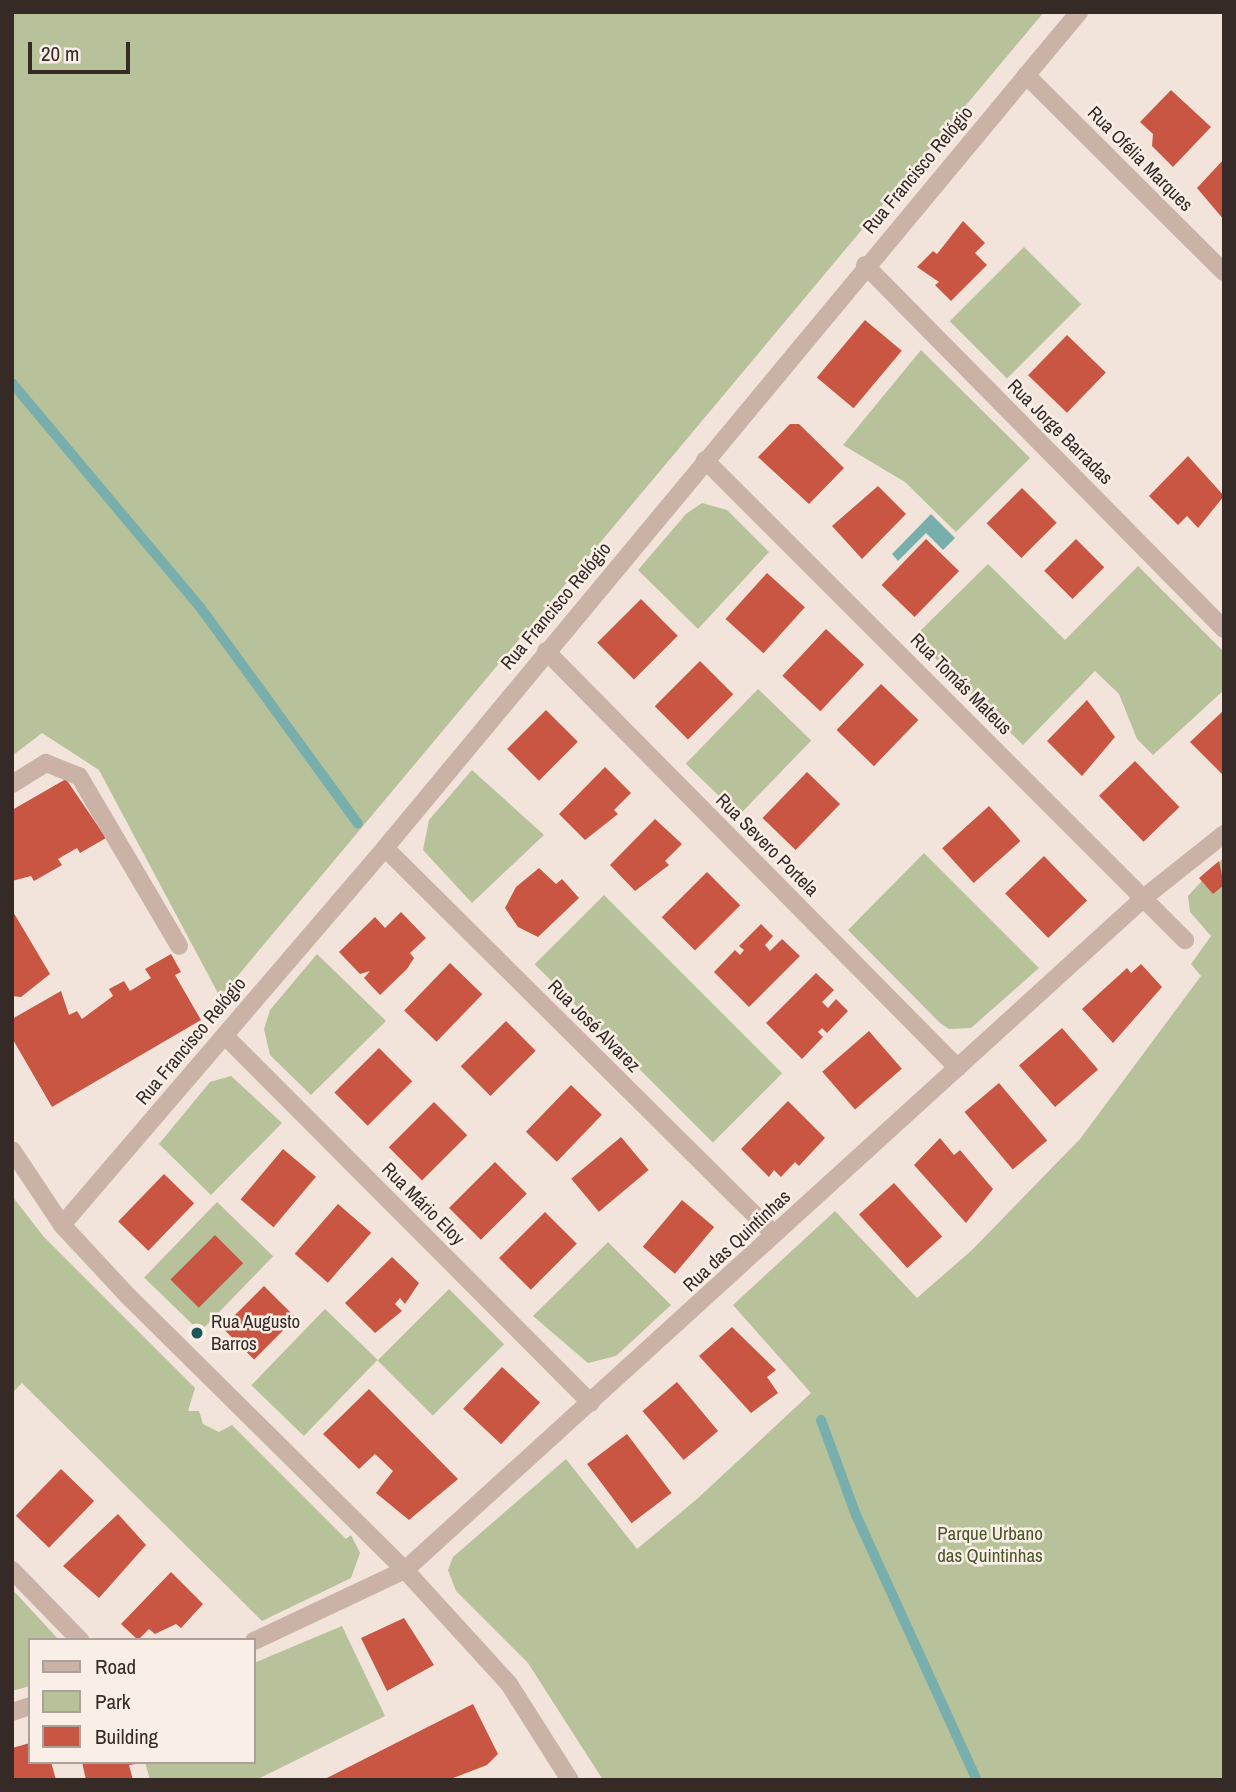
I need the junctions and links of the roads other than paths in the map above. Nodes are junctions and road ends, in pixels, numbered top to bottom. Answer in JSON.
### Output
{"nodes":[{"id":1,"x":1079,"y":12,"type":"edge"},
{"id":2,"x":1026,"y":75,"type":"junction"},
{"id":3,"x":865,"y":265,"type":"junction"},
{"id":4,"x":1224,"y":272,"type":"edge"},
{"id":5,"x":705,"y":460,"type":"junction"},
{"id":6,"x":1224,"y":629,"type":"edge"},
{"id":7,"x":546,"y":651,"type":"junction"},
{"id":8,"x":12,"y":784,"type":"edge"},
{"id":9,"x":1224,"y":834,"type":"edge"},
{"id":10,"x":385,"y":848,"type":"junction"},
{"id":11,"x":1146,"y":896,"type":"junction"},
{"id":12,"x":1185,"y":940,"type":"dead end"},
{"id":13,"x":179,"y":946,"type":"dead end"},
{"id":14,"x":225,"y":1036,"type":"junction"},
{"id":15,"x":958,"y":1068,"type":"junction"},
{"id":16,"x":12,"y":1150,"type":"edge"},
{"id":17,"x":62,"y":1225,"type":"junction"},
{"id":18,"x":774,"y":1234,"type":"junction"},
{"id":19,"x":591,"y":1403,"type":"junction"},
{"id":20,"x":12,"y":1570,"type":"edge"},
{"id":21,"x":405,"y":1570,"type":"junction"},
{"id":22,"x":78,"y":1638,"type":"edge"},
{"id":23,"x":256,"y":1640,"type":"edge"},
{"id":24,"x":564,"y":1778,"type":"edge"}],
"edges":[{"from":1,"to":2,"type":"street","name":"Rua Francisco Relógio"},
{"from":2,"to":3,"type":"street","name":"Rua Francisco Relógio"},
{"from":2,"to":4,"type":"street","name":"Rua Ofélia Marques"},
{"from":3,"to":5,"type":"street","name":"Rua Francisco Relógio"},
{"from":3,"to":6,"type":"street","name":"Rua Jorge Barradas"},
{"from":5,"to":7,"type":"street","name":"Rua Francisco Relógio"},
{"from":5,"to":11,"type":"street","name":"Rua Tomás Mateus"},
{"from":7,"to":10,"type":"street","name":"Rua Francisco Relógio"},
{"from":7,"to":15,"type":"street","name":"Rua Severo Portela"},
{"from":8,"to":13,"type":"street"},
{"from":9,"to":11,"type":"street","name":"Rua das Quintinhas"},
{"from":10,"to":14,"type":"street","name":"Rua Francisco Relógio"},
{"from":10,"to":18,"type":"street","name":"Rua José Alvarez"},
{"from":11,"to":12,"type":"street","name":"Rua Tomás Mateus"},
{"from":11,"to":15,"type":"street","name":"Rua das Quintinhas"},
{"from":14,"to":17,"type":"street","name":"Rua Francisco Relógio"},
{"from":14,"to":19,"type":"street","name":"Rua Mário Eloy"},
{"from":15,"to":18,"type":"street","name":"Rua das Quintinhas"},
{"from":16,"to":17,"type":"street"},
{"from":17,"to":21,"type":"street"},
{"from":18,"to":19,"type":"street","name":"Rua das Quintinhas"},
{"from":19,"to":21,"type":"street","name":"Rua das Quintinhas"},
{"from":20,"to":22,"type":"street"},
{"from":21,"to":23,"type":"street","name":"Rua das Quintinhas"},
{"from":21,"to":24,"type":"street"}]}
